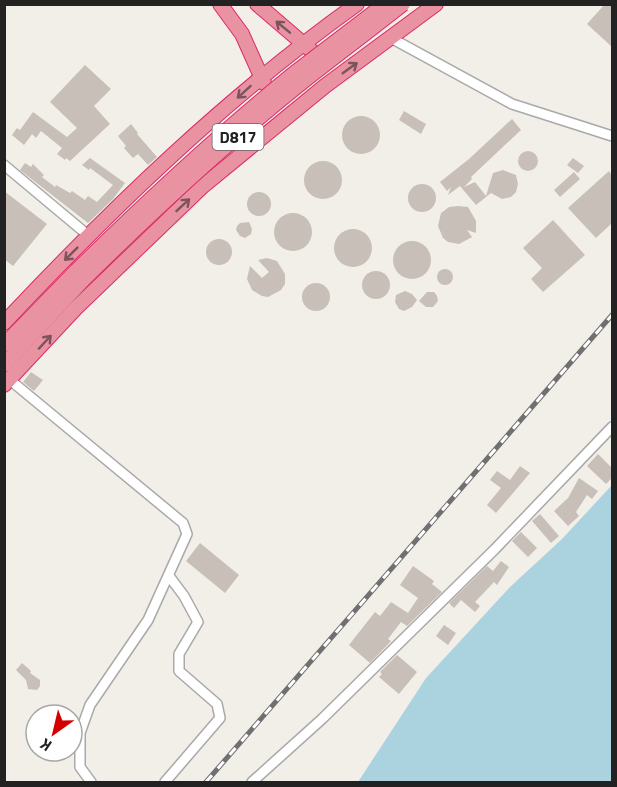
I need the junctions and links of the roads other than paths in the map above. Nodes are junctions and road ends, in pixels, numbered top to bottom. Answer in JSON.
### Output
{"nodes":[{"id":1,"x":220,"y":4,"type":"edge"},
{"id":2,"x":257,"y":4,"type":"edge"},
{"id":3,"x":357,"y":4,"type":"edge"},
{"id":4,"x":385,"y":4,"type":"edge"},
{"id":5,"x":403,"y":4,"type":"edge"},
{"id":6,"x":436,"y":4,"type":"edge"},
{"id":7,"x":391,"y":38,"type":"junction"},
{"id":8,"x":303,"y":43,"type":"junction"},
{"id":9,"x":262,"y":76,"type":"junction"},
{"id":10,"x":325,"y":86,"type":"junction"},
{"id":11,"x":291,"y":114,"type":"junction"},
{"id":12,"x":612,"y":136,"type":"edge"},
{"id":13,"x":4,"y":165,"type":"edge"},
{"id":14,"x":89,"y":236,"type":"junction"},
{"id":15,"x":79,"y":276,"type":"junction"},
{"id":16,"x":5,"y":320,"type":"edge"},
{"id":17,"x":4,"y":345,"type":"edge"},
{"id":18,"x":4,"y":365,"type":"edge"},
{"id":19,"x":7,"y":382,"type":"edge"},
{"id":20,"x":612,"y":428,"type":"edge"},
{"id":21,"x":169,"y":576,"type":"junction"},
{"id":22,"x":91,"y":783,"type":"edge"},
{"id":23,"x":165,"y":783,"type":"edge"},
{"id":24,"x":252,"y":783,"type":"edge"}],
"edges":[{"from":1,"to":9,"type":"highway"},
{"from":8,"to":2,"type":"highway","one_way":true},
{"from":3,"to":8,"type":"highway"},
{"from":4,"to":15,"type":"highway","number":"D817","bridge":true},
{"from":5,"to":15,"type":"highway","number":"D817","bridge":true},
{"from":6,"to":7,"type":"highway"},
{"from":10,"to":7,"type":"highway","one_way":true},
{"from":7,"to":12,"type":"street"},
{"from":8,"to":9,"type":"highway"},
{"from":8,"to":10,"type":"highway"},
{"from":9,"to":11,"type":"highway"},
{"from":9,"to":14,"type":"highway","one_way":true},
{"from":10,"to":11,"type":"highway"},
{"from":19,"to":11,"type":"highway","one_way":true},
{"from":13,"to":14,"type":"street"},
{"from":14,"to":16,"type":"highway","one_way":true},
{"from":15,"to":17,"type":"highway","number":"D817"},
{"from":15,"to":18,"type":"highway","number":"D817"},
{"from":19,"to":21,"type":"street"},
{"from":20,"to":24,"type":"street"},
{"from":21,"to":22,"type":"street"},
{"from":21,"to":23,"type":"street"}]}
